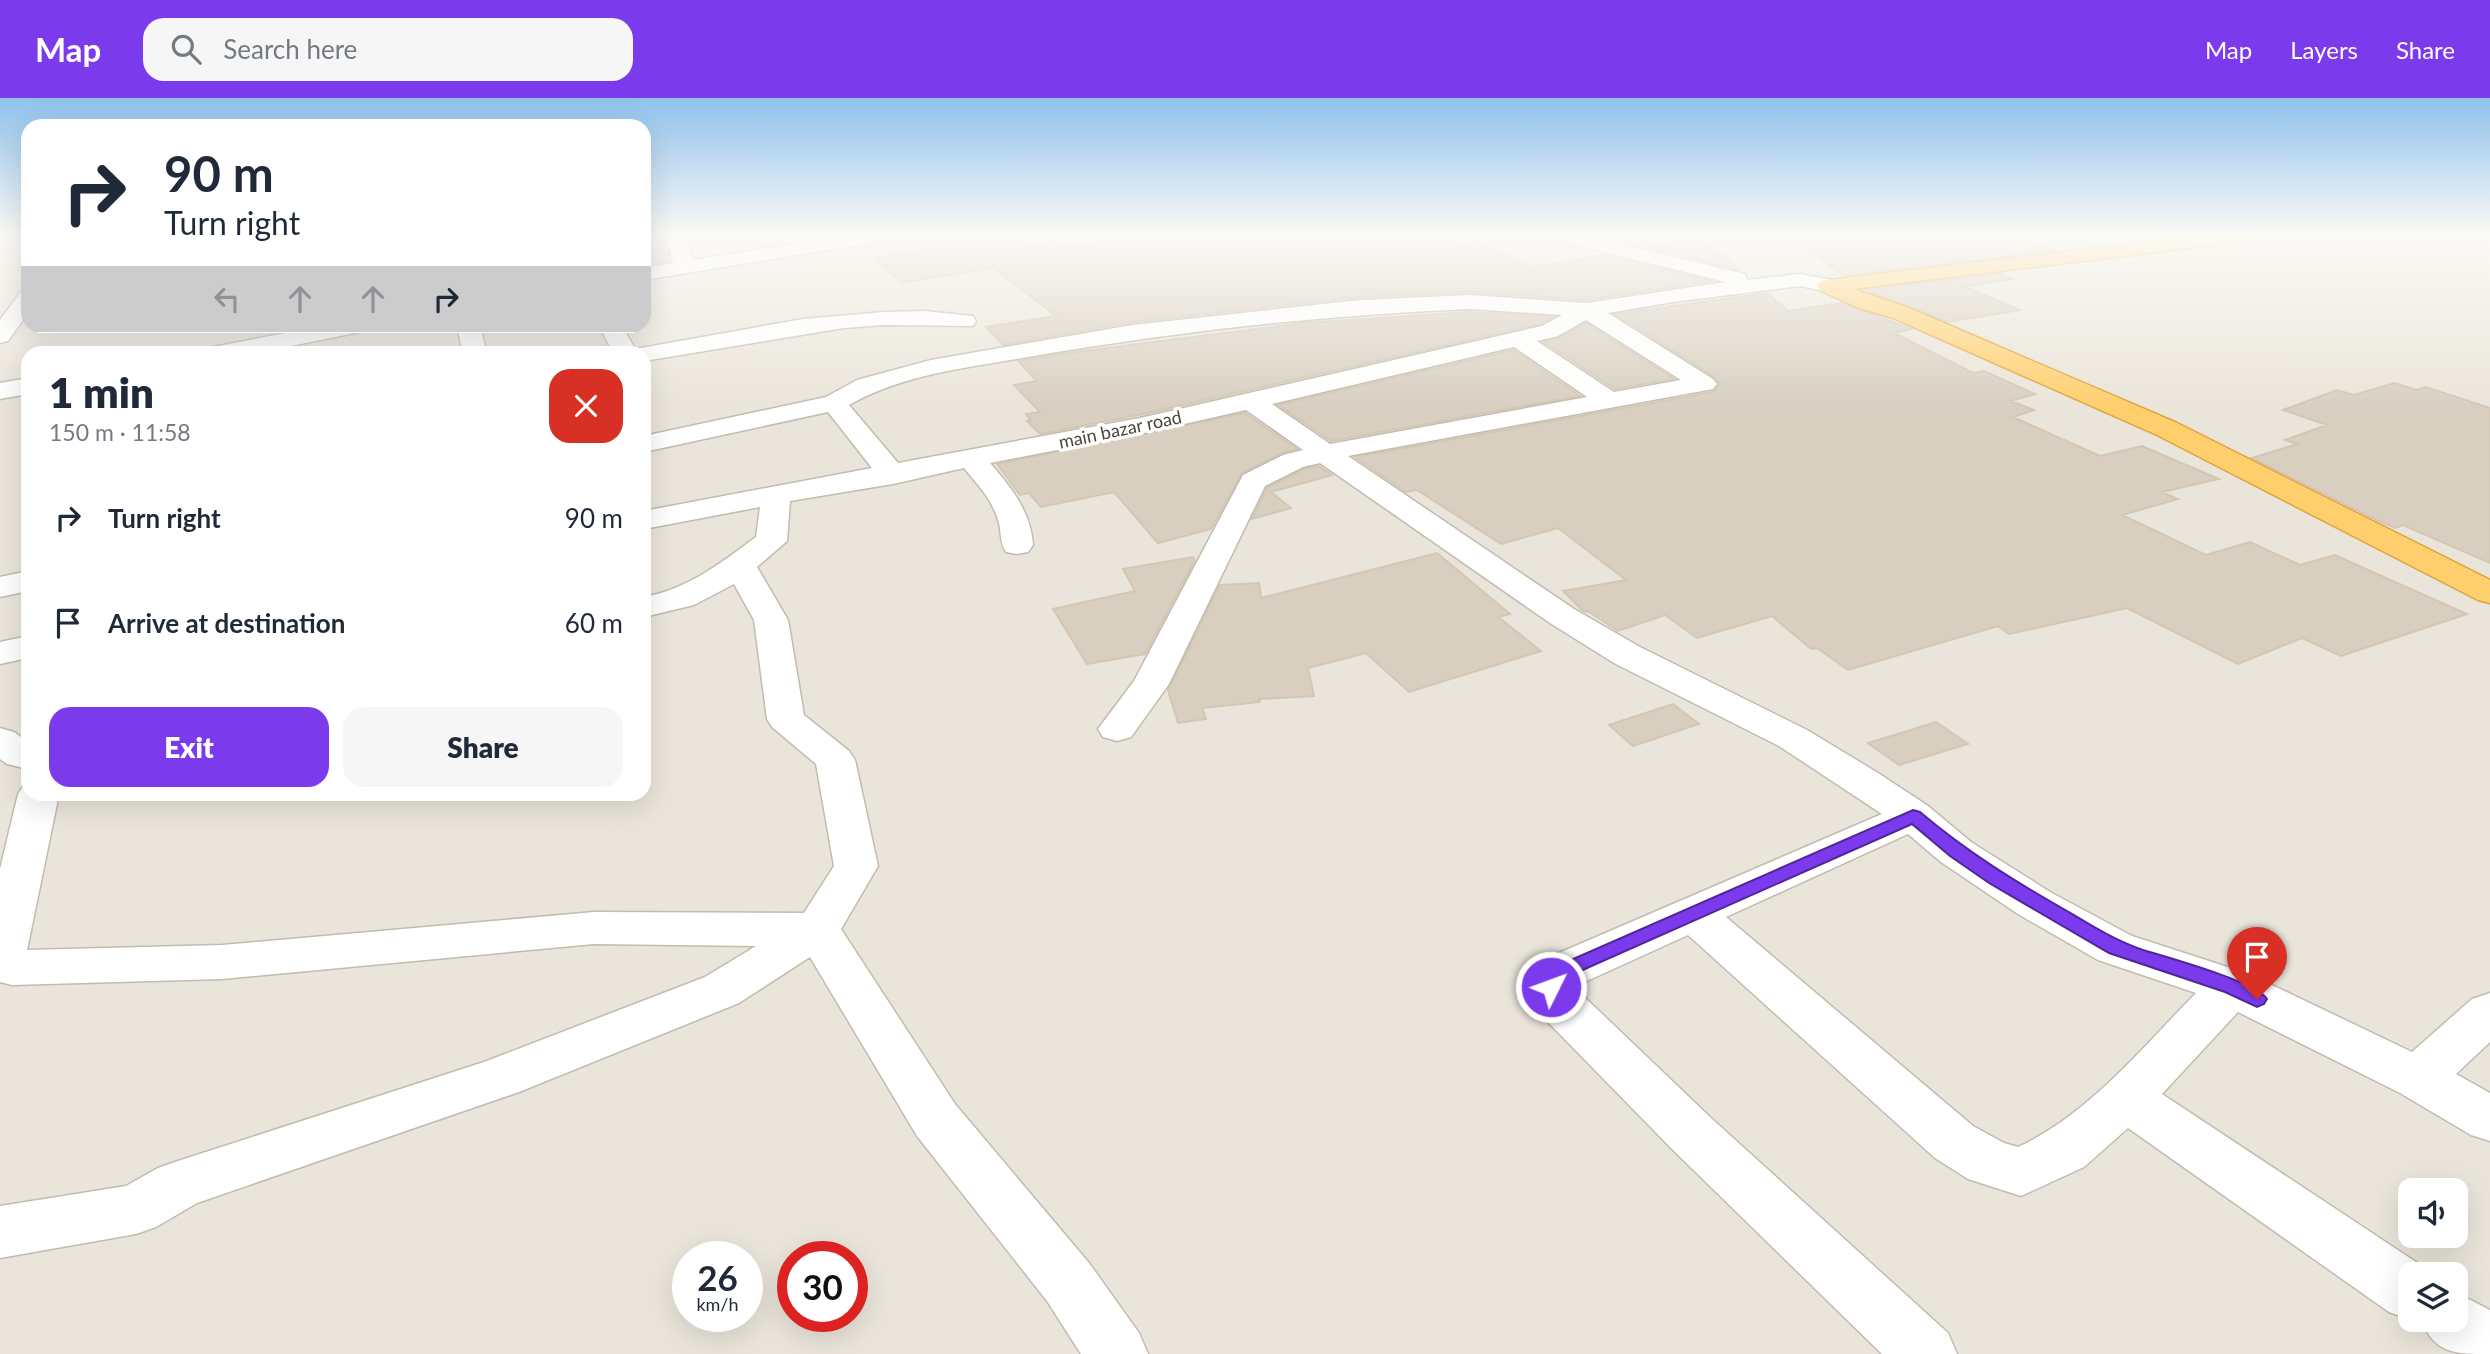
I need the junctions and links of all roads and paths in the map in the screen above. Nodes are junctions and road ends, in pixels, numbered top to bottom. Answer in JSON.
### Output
{"nodes":[{"id":1,"x":1694,"y":293,"type":"edge"},
{"id":2,"x":1844,"y":293,"type":"edge"},
{"id":3,"x":1867,"y":303,"type":"junction"},
{"id":4,"x":21,"y":308,"type":"edge"},
{"id":5,"x":1587,"y":310,"type":"junction"},
{"id":6,"x":965,"y":321,"type":"dead end"},
{"id":7,"x":257,"y":334,"type":"edge"},
{"id":8,"x":0,"y":336,"type":"edge"},
{"id":9,"x":1518,"y":339,"type":"junction"},
{"id":10,"x":231,"y":346,"type":"edge"},
{"id":11,"x":651,"y":353,"type":"edge"},
{"id":12,"x":21,"y":391,"type":"edge"},
{"id":13,"x":1608,"y":400,"type":"junction"},
{"id":14,"x":1251,"y":401,"type":"junction"},
{"id":15,"x":834,"y":403,"type":"junction"},
{"id":16,"x":0,"y":406,"type":"edge"},
{"id":17,"x":651,"y":442,"type":"edge"},
{"id":18,"x":1322,"y":454,"type":"junction"},
{"id":19,"x":972,"y":459,"type":"junction"},
{"id":20,"x":893,"y":475,"type":"junction"},
{"id":21,"x":776,"y":496,"type":"junction"},
{"id":22,"x":651,"y":519,"type":"edge"},
{"id":23,"x":1017,"y":545,"type":"dead end"},
{"id":24,"x":739,"y":564,"type":"junction"},
{"id":25,"x":21,"y":582,"type":"edge"},
{"id":26,"x":0,"y":587,"type":"edge"},
{"id":27,"x":2490,"y":593,"type":"edge"},
{"id":28,"x":651,"y":606,"type":"edge"},
{"id":29,"x":2490,"y":606,"type":"edge"},
{"id":30,"x":21,"y":648,"type":"edge"},
{"id":31,"x":0,"y":653,"type":"edge"},
{"id":32,"x":1117,"y":729,"type":"dead end"},
{"id":33,"x":0,"y":740,"type":"edge"},
{"id":34,"x":21,"y":756,"type":"edge"},
{"id":35,"x":38,"y":801,"type":"edge"},
{"id":36,"x":1913,"y":816,"type":"junction"},
{"id":37,"x":1692,"y":913,"type":"junction"},
{"id":38,"x":817,"y":930,"type":"junction"},
{"id":39,"x":6,"y":981,"type":"edge"},
{"id":40,"x":2232,"y":987,"type":"junction"},
{"id":41,"x":2490,"y":1012,"type":"edge"},
{"id":42,"x":2418,"y":1078,"type":"junction"},
{"id":43,"x":2126,"y":1098,"type":"junction"},
{"id":44,"x":2490,"y":1119,"type":"edge"},
{"id":45,"x":0,"y":1232,"type":"edge"},
{"id":46,"x":2398,"y":1284,"type":"edge"},
{"id":47,"x":2468,"y":1331,"type":"edge"},
{"id":48,"x":2490,"y":1345,"type":"edge"},
{"id":49,"x":1117,"y":1354,"type":"edge"},
{"id":50,"x":1926,"y":1354,"type":"edge"}],
"edges":[{"from":1,"to":5,"type":"street"},
{"from":2,"to":3,"type":"highway"},
{"from":3,"to":27,"type":"highway"},
{"from":3,"to":29,"type":"highway"},
{"from":4,"to":8,"type":"street"},
{"from":5,"to":9,"type":"street","name":"main bazar road"},
{"from":5,"to":13,"type":"street"},
{"from":5,"to":15,"type":"street"},
{"from":6,"to":11,"type":"street"},
{"from":7,"to":10,"type":"street"},
{"from":9,"to":13,"type":"street"},
{"from":9,"to":14,"type":"street","name":"main bazar road"},
{"from":12,"to":16,"type":"street"},
{"from":13,"to":18,"type":"street"},
{"from":14,"to":18,"type":"street"},
{"from":14,"to":19,"type":"street","name":"main bazar road"},
{"from":15,"to":17,"type":"street"},
{"from":15,"to":20,"type":"street"},
{"from":18,"to":32,"type":"street"},
{"from":18,"to":36,"type":"street"},
{"from":19,"to":20,"type":"street","name":"main bazar road"},
{"from":19,"to":23,"type":"street"},
{"from":20,"to":21,"type":"street","name":"main bazar road"},
{"from":21,"to":22,"type":"street","name":"main bazar road"},
{"from":21,"to":24,"type":"street"},
{"from":24,"to":28,"type":"street"},
{"from":24,"to":38,"type":"street"},
{"from":25,"to":26,"type":"street"},
{"from":30,"to":31,"type":"street"},
{"from":33,"to":34,"type":"street"},
{"from":35,"to":39,"type":"street"},
{"from":36,"to":37,"type":"street"},
{"from":36,"to":40,"type":"street"},
{"from":37,"to":43,"type":"street"},
{"from":37,"to":50,"type":"street"},
{"from":38,"to":39,"type":"street"},
{"from":38,"to":45,"type":"street"},
{"from":38,"to":49,"type":"street"},
{"from":40,"to":42,"type":"street"},
{"from":40,"to":43,"type":"street"},
{"from":41,"to":42,"type":"street"},
{"from":42,"to":44,"type":"street"},
{"from":43,"to":46,"type":"street"},
{"from":47,"to":48,"type":"street"}]}
